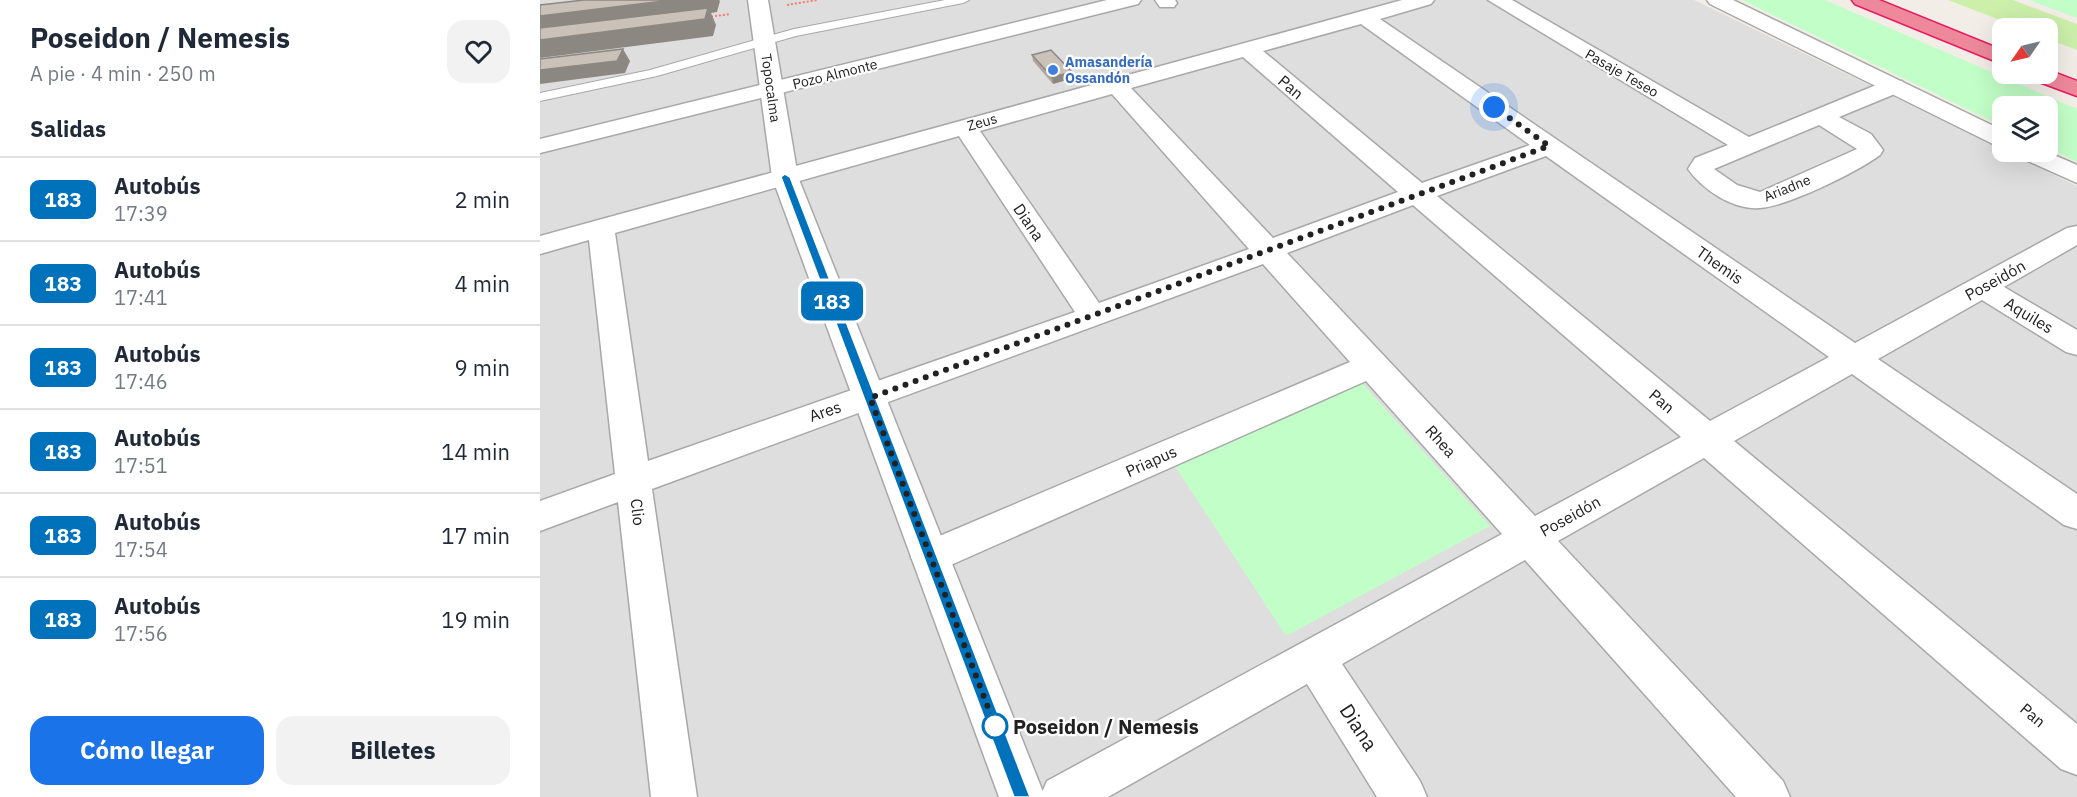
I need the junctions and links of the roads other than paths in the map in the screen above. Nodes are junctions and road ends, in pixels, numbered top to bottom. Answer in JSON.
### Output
{"nodes":[{"id":1,"x":758,"y":0,"type":"edge"},
{"id":2,"x":963,"y":0,"type":"edge"},
{"id":3,"x":1131,"y":0,"type":"edge"},
{"id":4,"x":1424,"y":0,"type":"edge"},
{"id":5,"x":1498,"y":0,"type":"edge"},
{"id":6,"x":1717,"y":0,"type":"edge"},
{"id":7,"x":1862,"y":0,"type":"edge"},
{"id":8,"x":1910,"y":0,"type":"edge"},
{"id":9,"x":1364,"y":17,"type":"junction"},
{"id":10,"x":1992,"y":33,"type":"edge"},
{"id":11,"x":764,"y":40,"type":"junction"},
{"id":12,"x":1247,"y":49,"type":"junction"},
{"id":13,"x":1992,"y":54,"type":"edge"},
{"id":14,"x":2058,"y":60,"type":"edge"},
{"id":15,"x":2077,"y":67,"type":"edge"},
{"id":16,"x":2058,"y":82,"type":"edge"},
{"id":17,"x":1116,"y":85,"type":"junction"},
{"id":18,"x":1894,"y":86,"type":"junction"},
{"id":19,"x":2077,"y":89,"type":"edge"},
{"id":20,"x":771,"y":90,"type":"junction"},
{"id":21,"x":540,"y":98,"type":"edge"},
{"id":22,"x":1819,"y":116,"type":"junction"},
{"id":23,"x":965,"y":127,"type":"junction"},
{"id":24,"x":1992,"y":134,"type":"edge"},
{"id":25,"x":540,"y":146,"type":"edge"},
{"id":26,"x":1549,"y":146,"type":"junction"},
{"id":27,"x":1747,"y":146,"type":"junction"},
{"id":28,"x":2049,"y":162,"type":"edge"},
{"id":29,"x":2077,"y":175,"type":"edge"},
{"id":30,"x":785,"y":177,"type":"junction"},
{"id":31,"x":1418,"y":194,"type":"junction"},
{"id":32,"x":601,"y":228,"type":"junction"},
{"id":33,"x":2077,"y":234,"type":"edge"},
{"id":34,"x":540,"y":245,"type":"edge"},
{"id":35,"x":1268,"y":252,"type":"junction"},
{"id":36,"x":1982,"y":287,"type":"junction"},
{"id":37,"x":1093,"y":316,"type":"junction"},
{"id":38,"x":2077,"y":344,"type":"edge"},
{"id":39,"x":1853,"y":358,"type":"junction"},
{"id":40,"x":1372,"y":365,"type":"junction"},
{"id":41,"x":870,"y":398,"type":"junction"},
{"id":42,"x":1707,"y":439,"type":"junction"},
{"id":43,"x":633,"y":481,"type":"junction"},
{"id":44,"x":2077,"y":514,"type":"edge"},
{"id":45,"x":540,"y":516,"type":"edge"},
{"id":46,"x":1530,"y":538,"type":"junction"},
{"id":47,"x":930,"y":558,"type":"junction"},
{"id":48,"x":1314,"y":658,"type":"junction"},
{"id":49,"x":2077,"y":753,"type":"edge"},
{"id":50,"x":674,"y":797,"type":"edge"},
{"id":51,"x":1022,"y":797,"type":"edge"},
{"id":52,"x":1064,"y":797,"type":"edge"},
{"id":53,"x":1404,"y":797,"type":"edge"},
{"id":54,"x":1767,"y":797,"type":"edge"}],
"edges":[{"from":1,"to":11,"type":"street","name":"Topocalma"},
{"from":2,"to":11,"type":"lane"},
{"from":3,"to":20,"type":"street","name":"Pozo Almonte"},
{"from":4,"to":9,"type":"street","name":"Zeus"},
{"from":5,"to":27,"type":"street","name":"Pasaje Teseo"},
{"from":6,"to":18,"type":"street"},
{"from":7,"to":13,"type":"highway"},
{"from":8,"to":10,"type":"highway"},
{"from":9,"to":12,"type":"street","name":"Zeus"},
{"from":9,"to":26,"type":"street","name":"Themis"},
{"from":11,"to":20,"type":"street","name":"Topocalma"},
{"from":11,"to":21,"type":"lane"},
{"from":12,"to":17,"type":"street","name":"Zeus"},
{"from":12,"to":31,"type":"street","name":"Pan"},
{"from":14,"to":15,"type":"highway"},
{"from":16,"to":19,"type":"highway"},
{"from":17,"to":23,"type":"street","name":"Zeus"},
{"from":17,"to":35,"type":"street","name":"Rhea"},
{"from":18,"to":22,"type":"street","name":"Ariadne"},
{"from":18,"to":24,"type":"street"},
{"from":20,"to":25,"type":"street","name":"Pozo Almonte"},
{"from":20,"to":30,"type":"street","name":"Topocalma"},
{"from":22,"to":27,"type":"street","name":"Ariadne"},
{"from":22,"to":27,"type":"street","name":"Ariadne"},
{"from":23,"to":30,"type":"street","name":"Zeus"},
{"from":23,"to":37,"type":"street","name":"Diana"},
{"from":26,"to":31,"type":"street","name":"Ares"},
{"from":26,"to":39,"type":"street","name":"Themis"},
{"from":28,"to":29,"type":"street"},
{"from":30,"to":32,"type":"street","name":"Zeus"},
{"from":30,"to":41,"type":"street","name":"Topocalma"},
{"from":31,"to":35,"type":"street","name":"Ares"},
{"from":31,"to":42,"type":"street","name":"Pan"},
{"from":32,"to":34,"type":"street","name":"Zeus"},
{"from":32,"to":43,"type":"street","name":"Clio"},
{"from":33,"to":36,"type":"street","name":"Poseidón"},
{"from":35,"to":37,"type":"street","name":"Ares"},
{"from":35,"to":40,"type":"street","name":"Rhea"},
{"from":36,"to":38,"type":"street","name":"Aquiles"},
{"from":36,"to":39,"type":"street","name":"Poseidón"},
{"from":37,"to":41,"type":"street","name":"Ares"},
{"from":39,"to":42,"type":"street","name":"Poseidón"},
{"from":39,"to":44,"type":"street","name":"Themis"},
{"from":40,"to":46,"type":"street","name":"Rhea"},
{"from":40,"to":47,"type":"street","name":"Priapus"},
{"from":41,"to":43,"type":"street","name":"Ares"},
{"from":41,"to":47,"type":"street","name":"Topocalma"},
{"from":42,"to":46,"type":"street","name":"Poseidón"},
{"from":42,"to":49,"type":"street","name":"Pan"},
{"from":43,"to":45,"type":"street","name":"Ares"},
{"from":43,"to":50,"type":"street","name":"Clio"},
{"from":46,"to":48,"type":"street","name":"Poseidón"},
{"from":46,"to":54,"type":"street","name":"Rhea"},
{"from":47,"to":51,"type":"street","name":"Topocalma"},
{"from":48,"to":52,"type":"street","name":"Poseidón"},
{"from":48,"to":53,"type":"street","name":"Diana"}]}
